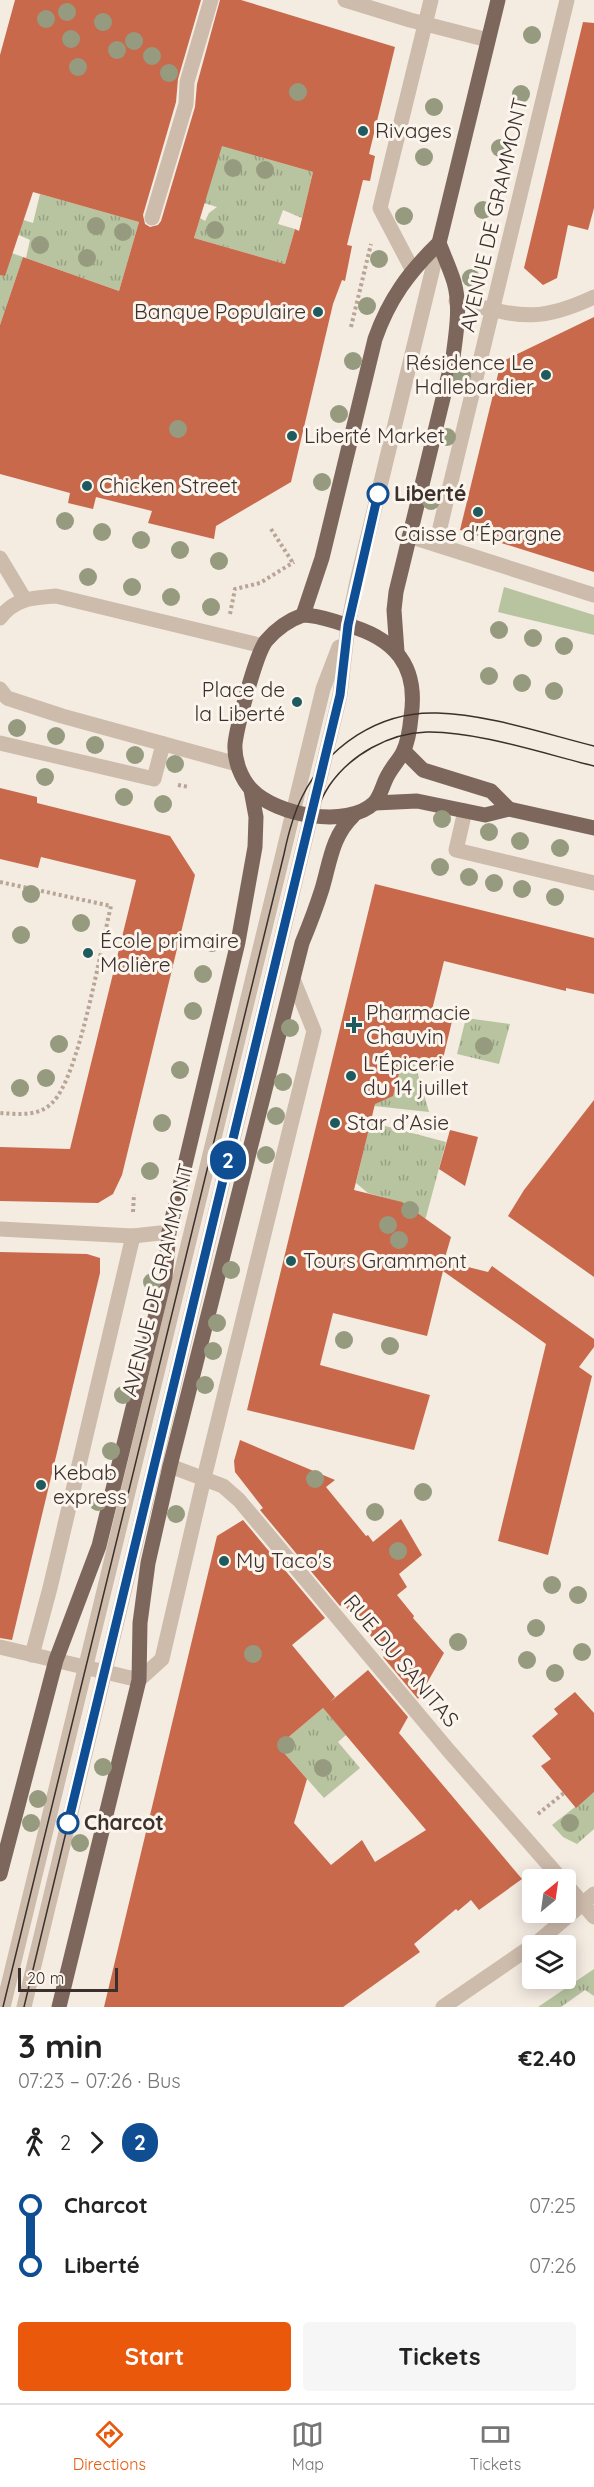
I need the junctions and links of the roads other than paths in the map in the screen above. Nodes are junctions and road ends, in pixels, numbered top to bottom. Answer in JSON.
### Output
{"nodes":[{"id":1,"x":211,"y":0,"type":"edge"},
{"id":2,"x":345,"y":0,"type":"edge"},
{"id":3,"x":431,"y":0,"type":"edge"},
{"id":4,"x":498,"y":0,"type":"edge"},
{"id":5,"x":567,"y":0,"type":"edge"},
{"id":6,"x":426,"y":24,"type":"junction"},
{"id":7,"x":488,"y":40,"type":"junction"},
{"id":8,"x":152,"y":218,"type":"dead end"},
{"id":9,"x":439,"y":243,"type":"junction"},
{"id":10,"x":412,"y":269,"type":"junction"},
{"id":11,"x":594,"y":297,"type":"edge"},
{"id":12,"x":456,"y":301,"type":"junction"},
{"id":13,"x":493,"y":309,"type":"junction"},
{"id":14,"x":409,"y":536,"type":"junction"},
{"id":15,"x":436,"y":544,"type":"junction"},
{"id":16,"x":0,"y":558,"type":"edge"},
{"id":17,"x":594,"y":595,"type":"edge"},
{"id":18,"x":24,"y":598,"type":"junction"},
{"id":19,"x":303,"y":615,"type":"junction"},
{"id":20,"x":0,"y":618,"type":"edge"},
{"id":21,"x":348,"y":625,"type":"junction"},
{"id":22,"x":263,"y":646,"type":"junction"},
{"id":23,"x":397,"y":652,"type":"junction"},
{"id":24,"x":0,"y":689,"type":"edge"},
{"id":25,"x":0,"y":742,"type":"edge"},
{"id":26,"x":163,"y":744,"type":"junction"},
{"id":27,"x":404,"y":752,"type":"junction"},
{"id":28,"x":237,"y":764,"type":"junction"},
{"id":29,"x":251,"y":790,"type":"junction"},
{"id":30,"x":375,"y":802,"type":"junction"},
{"id":31,"x":510,"y":809,"type":"junction"},
{"id":32,"x":294,"y":811,"type":"junction"},
{"id":33,"x":465,"y":811,"type":"junction"},
{"id":34,"x":310,"y":815,"type":"junction"},
{"id":35,"x":353,"y":816,"type":"junction"},
{"id":36,"x":594,"y":828,"type":"edge"},
{"id":37,"x":594,"y":883,"type":"edge"},
{"id":38,"x":293,"y":979,"type":"junction"},
{"id":39,"x":0,"y":1229,"type":"edge"},
{"id":40,"x":168,"y":1232,"type":"junction"},
{"id":41,"x":133,"y":1236,"type":"junction"},
{"id":42,"x":170,"y":1466,"type":"junction"},
{"id":43,"x":204,"y":1478,"type":"junction"},
{"id":44,"x":0,"y":1647,"type":"edge"},
{"id":45,"x":32,"y":1655,"type":"junction"},
{"id":46,"x":56,"y":1660,"type":"junction"},
{"id":47,"x":86,"y":1667,"type":"junction"},
{"id":48,"x":105,"y":1672,"type":"junction"},
{"id":49,"x":139,"y":1680,"type":"junction"},
{"id":50,"x":552,"y":1869,"type":"edge"},
{"id":51,"x":0,"y":1874,"type":"edge"},
{"id":52,"x":588,"y":1899,"type":"edge"},
{"id":53,"x":594,"y":1917,"type":"edge"},
{"id":54,"x":546,"y":1935,"type":"edge"},
{"id":55,"x":522,"y":1953,"type":"edge"},
{"id":56,"x":3,"y":2007,"type":"edge"},
{"id":57,"x":24,"y":2007,"type":"edge"},
{"id":58,"x":59,"y":2007,"type":"edge"},
{"id":59,"x":443,"y":2007,"type":"edge"}],
"edges":[{"from":1,"to":8,"type":"street"},
{"from":2,"to":6,"type":"street"},
{"from":3,"to":6,"type":"street"},
{"from":4,"to":7,"type":"main road","name":"AVENUE DE GRAMMONT"},
{"from":5,"to":13,"type":"street","name":"AVENUE DE GRAMMONT"},
{"from":6,"to":7,"type":"street"},
{"from":6,"to":10,"type":"street"},
{"from":7,"to":9,"type":"main road","name":"AVENUE DE GRAMMONT"},
{"from":9,"to":10,"type":"main road"},
{"from":9,"to":12,"type":"main road","name":"AVENUE DE GRAMMONT"},
{"from":9,"to":21,"type":"street","name":"AVENUE DE GRAMMONT"},
{"from":10,"to":19,"type":"main road"},
{"from":11,"to":13,"type":"street"},
{"from":12,"to":13,"type":"street"},
{"from":12,"to":14,"type":"main road","name":"AVENUE DE GRAMMONT"},
{"from":13,"to":15,"type":"street","name":"AVENUE DE GRAMMONT"},
{"from":14,"to":15,"type":"street"},
{"from":14,"to":23,"type":"main road","name":"AVENUE DE GRAMMONT"},
{"from":15,"to":17,"type":"street"},
{"from":16,"to":18,"type":"street"},
{"from":18,"to":20,"type":"street"},
{"from":18,"to":22,"type":"street"},
{"from":19,"to":21,"type":"main road"},
{"from":19,"to":22,"type":"main road"},
{"from":21,"to":23,"type":"main road"},
{"from":21,"to":32,"type":"street","name":"AVENUE DE GRAMMONT"},
{"from":21,"to":34,"type":"street","name":"AVENUE DE GRAMMONT"},
{"from":22,"to":28,"type":"main road"},
{"from":23,"to":27,"type":"main road"},
{"from":24,"to":26,"type":"street"},
{"from":25,"to":26,"type":"street"},
{"from":26,"to":28,"type":"street"},
{"from":27,"to":30,"type":"main road"},
{"from":27,"to":31,"type":"main road"},
{"from":28,"to":29,"type":"main road"},
{"from":29,"to":32,"type":"main road"},
{"from":29,"to":40,"type":"main road","name":"AVENUE DE GRAMMONT"},
{"from":30,"to":33,"type":"main road"},
{"from":30,"to":35,"type":"main road"},
{"from":31,"to":33,"type":"main road"},
{"from":31,"to":36,"type":"main road"},
{"from":32,"to":34,"type":"main road"},
{"from":32,"to":47,"type":"street","name":"AVENUE DE GRAMMONT"},
{"from":33,"to":37,"type":"street"},
{"from":34,"to":35,"type":"main road"},
{"from":34,"to":48,"type":"street","name":"AVENUE DE GRAMMONT"},
{"from":35,"to":38,"type":"main road"},
{"from":38,"to":42,"type":"main road"},
{"from":38,"to":43,"type":"street"},
{"from":39,"to":41,"type":"street"},
{"from":40,"to":41,"type":"street"},
{"from":40,"to":46,"type":"main road","name":"AVENUE DE GRAMMONT"},
{"from":41,"to":45,"type":"street","name":"AVENUE DE GRAMMONT"},
{"from":42,"to":43,"type":"street"},
{"from":42,"to":49,"type":"main road"},
{"from":43,"to":49,"type":"street"},
{"from":43,"to":50,"type":"street","name":"RUE DU SANITAS"},
{"from":44,"to":45,"type":"street"},
{"from":45,"to":46,"type":"street"},
{"from":46,"to":47,"type":"street"},
{"from":46,"to":51,"type":"main road","name":"AVENUE DE GRAMMONT"},
{"from":47,"to":48,"type":"street"},
{"from":47,"to":56,"type":"street","name":"AVENUE DE GRAMMONT"},
{"from":48,"to":49,"type":"street"},
{"from":48,"to":57,"type":"street","name":"AVENUE DE GRAMMONT"},
{"from":49,"to":58,"type":"main road"},
{"from":52,"to":53,"type":"street"},
{"from":52,"to":54,"type":"street"},
{"from":55,"to":59,"type":"street"}]}
